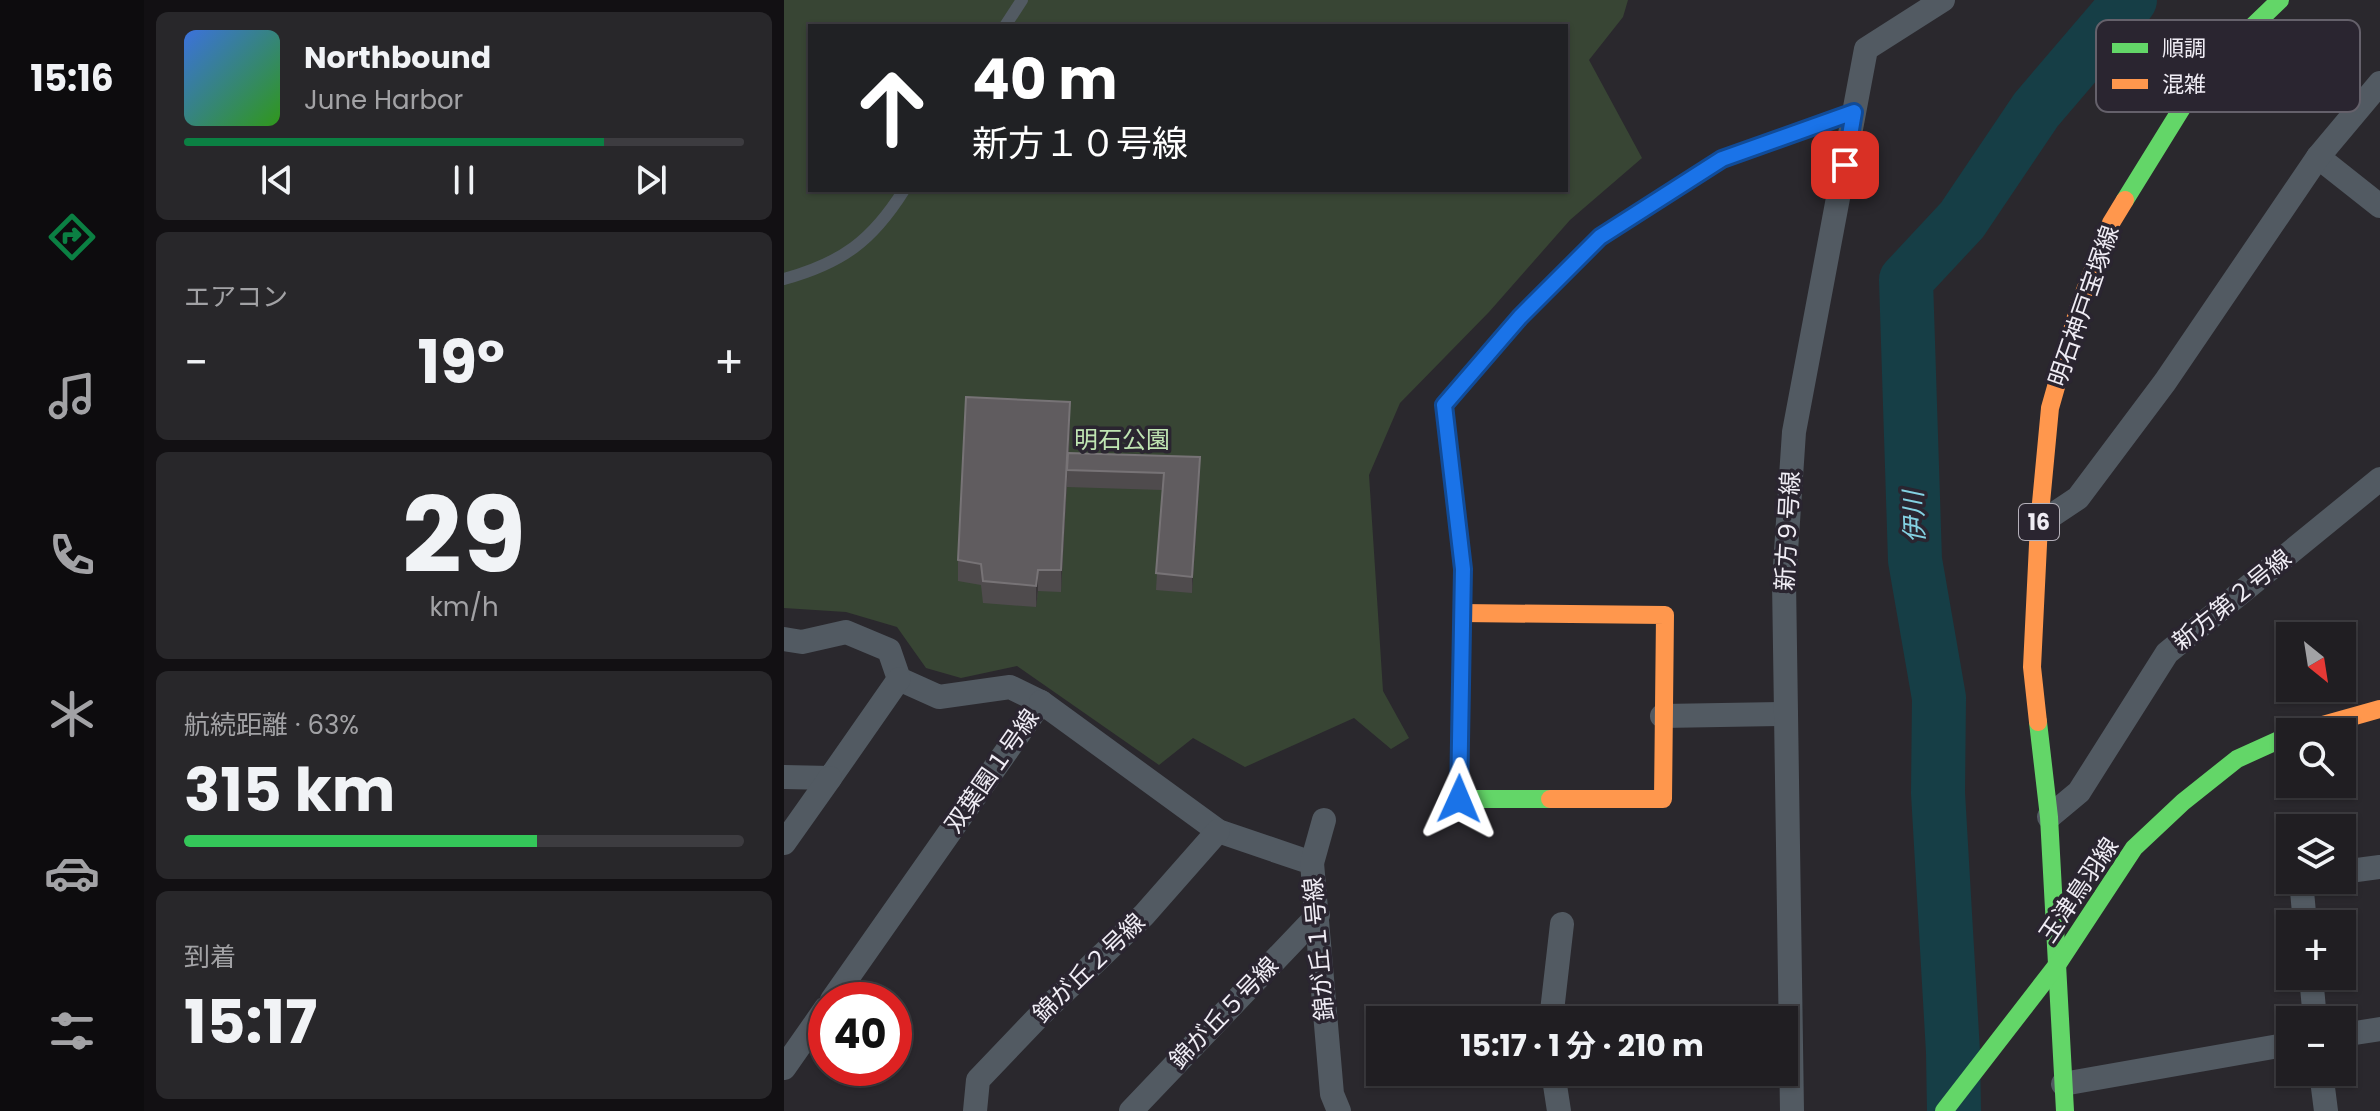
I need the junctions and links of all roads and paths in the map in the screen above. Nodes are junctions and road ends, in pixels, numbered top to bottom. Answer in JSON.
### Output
{"nodes":[{"id":1,"x":1022,"y":0,"type":"edge"},
{"id":2,"x":1943,"y":0,"type":"edge"},
{"id":3,"x":2280,"y":0,"type":"edge"},
{"id":4,"x":2259,"y":20,"type":"edge"},
{"id":5,"x":1006,"y":24,"type":"edge"},
{"id":6,"x":2380,"y":83,"type":"edge"},
{"id":7,"x":2360,"y":107,"type":"edge"},
{"id":8,"x":1854,"y":112,"type":"junction"},
{"id":9,"x":2180,"y":112,"type":"edge"},
{"id":10,"x":2356,"y":112,"type":"edge"},
{"id":11,"x":2318,"y":157,"type":"junction"},
{"id":12,"x":903,"y":192,"type":"edge"},
{"id":13,"x":2380,"y":206,"type":"edge"},
{"id":14,"x":784,"y":279,"type":"edge"},
{"id":15,"x":2380,"y":479,"type":"edge"},
{"id":16,"x":2039,"y":524,"type":"junction"},
{"id":17,"x":1462,"y":613,"type":"junction"},
{"id":18,"x":784,"y":639,"type":"edge"},
{"id":19,"x":899,"y":679,"type":"junction"},
{"id":20,"x":1041,"y":702,"type":"junction"},
{"id":21,"x":2380,"y":709,"type":"edge"},
{"id":22,"x":1786,"y":714,"type":"junction"},
{"id":23,"x":1662,"y":716,"type":"junction"},
{"id":24,"x":2348,"y":718,"type":"edge"},
{"id":25,"x":2276,"y":741,"type":"edge"},
{"id":26,"x":784,"y":777,"type":"edge"},
{"id":27,"x":830,"y":778,"type":"junction"},
{"id":28,"x":2049,"y":817,"type":"junction"},
{"id":29,"x":1324,"y":820,"type":"dead end"},
{"id":30,"x":1218,"y":831,"type":"junction"},
{"id":31,"x":784,"y":843,"type":"edge"},
{"id":32,"x":1312,"y":863,"type":"junction"},
{"id":33,"x":2380,"y":867,"type":"edge"},
{"id":34,"x":2356,"y":870,"type":"edge"},
{"id":35,"x":1318,"y":915,"type":"junction"},
{"id":36,"x":1562,"y":924,"type":"dead end"},
{"id":37,"x":2057,"y":965,"type":"junction"},
{"id":38,"x":845,"y":982,"type":"edge"},
{"id":39,"x":1553,"y":1006,"type":"edge"},
{"id":40,"x":2380,"y":1029,"type":"edge"},
{"id":41,"x":2356,"y":1033,"type":"edge"},
{"id":42,"x":808,"y":1034,"type":"edge"},
{"id":43,"x":2276,"y":1046,"type":"edge"},
{"id":44,"x":784,"y":1068,"type":"edge"},
{"id":45,"x":2063,"y":1084,"type":"junction"},
{"id":46,"x":1555,"y":1086,"type":"edge"},
{"id":47,"x":2323,"y":1086,"type":"edge"},
{"id":48,"x":1328,"y":1105,"type":"edge"},
{"id":49,"x":975,"y":1111,"type":"edge"},
{"id":50,"x":1131,"y":1111,"type":"edge"},
{"id":51,"x":1559,"y":1111,"type":"edge"},
{"id":52,"x":1792,"y":1111,"type":"edge"},
{"id":53,"x":1944,"y":1111,"type":"edge"},
{"id":54,"x":2065,"y":1111,"type":"edge"},
{"id":55,"x":2326,"y":1111,"type":"edge"}],
"edges":[{"from":1,"to":5,"type":"lane"},
{"from":2,"to":8,"type":"street","name":"新方９号線"},
{"from":3,"to":4,"type":"street","name":"明石神戸宝塚線","number":"16"},
{"from":6,"to":7,"type":"street"},
{"from":8,"to":17,"type":"street"},
{"from":8,"to":22,"type":"street","name":"新方９号線"},
{"from":9,"to":16,"type":"street","name":"明石神戸宝塚線","number":"16"},
{"from":10,"to":11,"type":"street"},
{"from":11,"to":13,"type":"street"},
{"from":11,"to":16,"type":"street"},
{"from":12,"to":14,"type":"lane"},
{"from":15,"to":28,"type":"street","name":"新方第２号線"},
{"from":16,"to":28,"type":"street","name":"明石神戸宝塚線","number":"16"},
{"from":17,"to":23,"type":"street"},
{"from":17,"to":23,"type":"street"},
{"from":18,"to":19,"type":"street"},
{"from":19,"to":20,"type":"street","name":"双葉園１号線"},
{"from":19,"to":27,"type":"street"},
{"from":20,"to":30,"type":"street","name":"錦が丘１号線"},
{"from":20,"to":38,"type":"street","name":"双葉園１号線"},
{"from":21,"to":24,"type":"street"},
{"from":22,"to":23,"type":"street"},
{"from":22,"to":52,"type":"street","name":"新方９号線"},
{"from":25,"to":37,"type":"street","name":"玉津鳥羽線"},
{"from":26,"to":27,"type":"street"},
{"from":27,"to":31,"type":"street"},
{"from":28,"to":37,"type":"street","name":"明石神戸宝塚線","number":"16"},
{"from":29,"to":32,"type":"street"},
{"from":30,"to":32,"type":"street","name":"錦が丘１号線"},
{"from":30,"to":49,"type":"street","name":"錦が丘２号線"},
{"from":32,"to":35,"type":"street","name":"錦が丘１号線"},
{"from":33,"to":34,"type":"street"},
{"from":35,"to":48,"type":"street","name":"錦が丘１号線"},
{"from":35,"to":50,"type":"street","name":"錦が丘５号線"},
{"from":36,"to":39,"type":"street"},
{"from":37,"to":45,"type":"street","name":"明石神戸宝塚線","number":"16"},
{"from":37,"to":53,"type":"street","name":"玉津鳥羽線"},
{"from":40,"to":41,"type":"street"},
{"from":42,"to":44,"type":"street"},
{"from":43,"to":45,"type":"street"},
{"from":45,"to":54,"type":"street","name":"明石神戸宝塚線","number":"16"},
{"from":46,"to":51,"type":"street"},
{"from":47,"to":55,"type":"street"}]}
